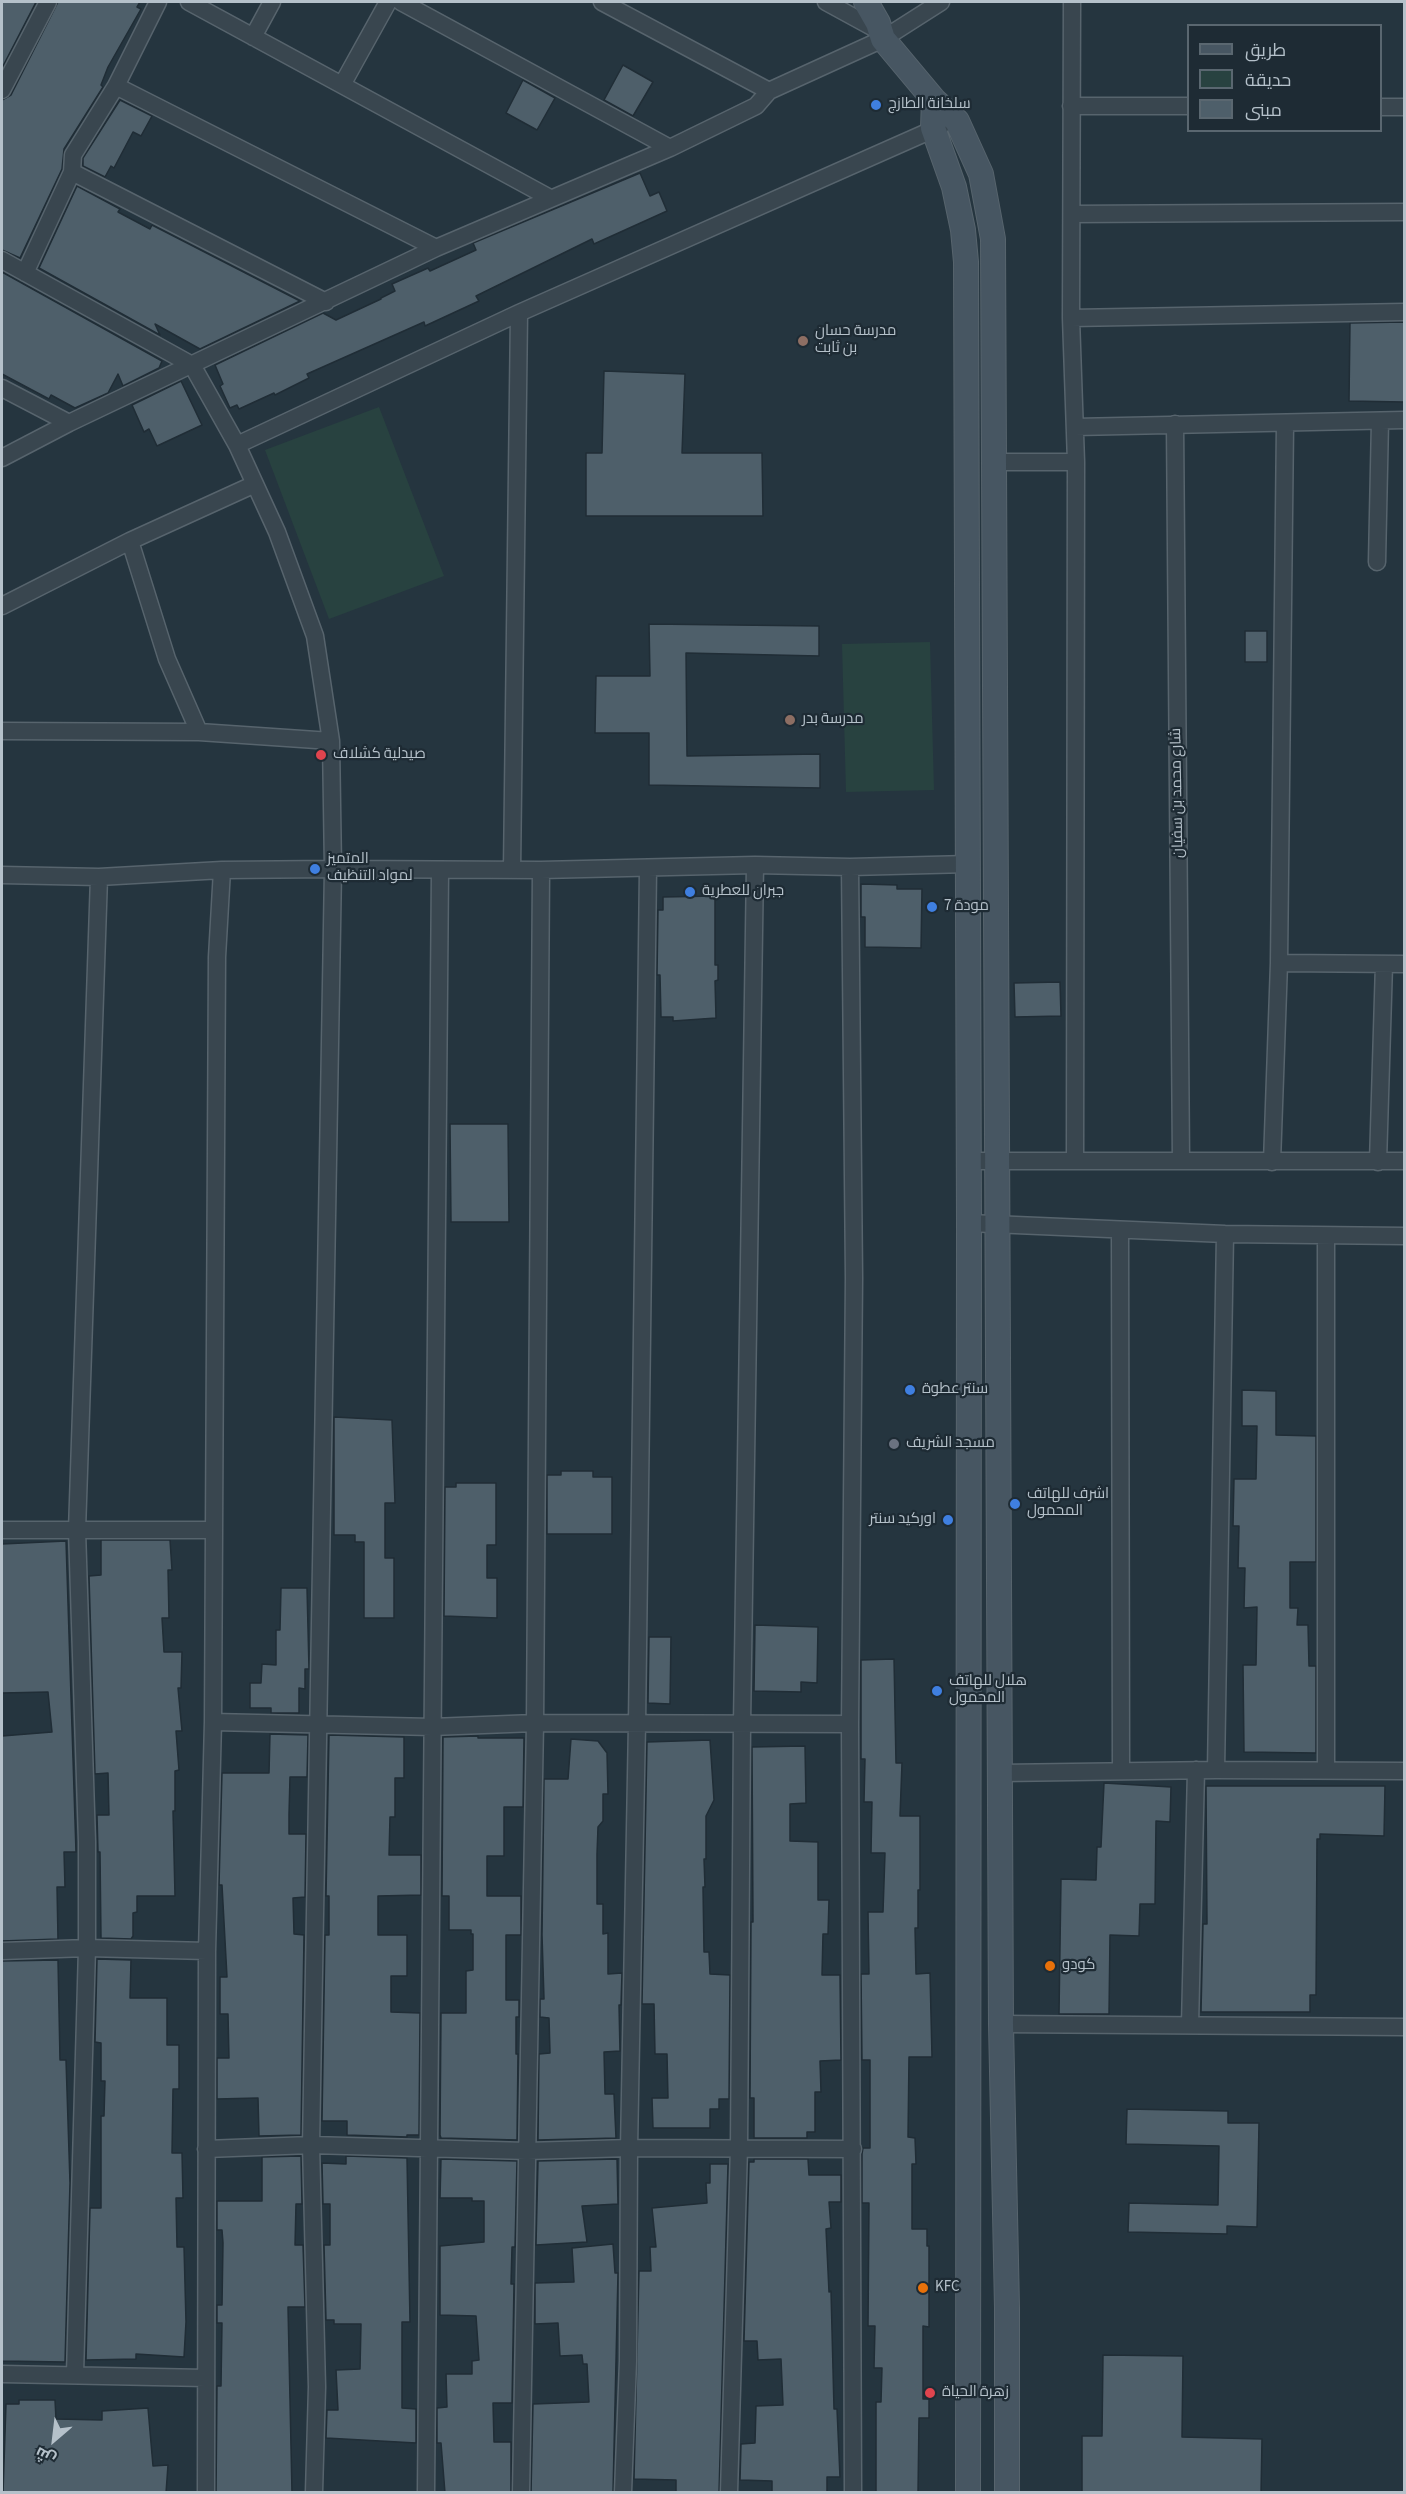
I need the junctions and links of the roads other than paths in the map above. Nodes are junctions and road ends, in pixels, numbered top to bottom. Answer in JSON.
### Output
{"nodes":[{"id":1,"x":48,"y":2,"type":"edge"},
{"id":2,"x":158,"y":2,"type":"edge"},
{"id":3,"x":189,"y":2,"type":"edge"},
{"id":4,"x":272,"y":2,"type":"edge"},
{"id":5,"x":388,"y":2,"type":"edge"},
{"id":6,"x":401,"y":2,"type":"edge"},
{"id":7,"x":602,"y":2,"type":"edge"},
{"id":8,"x":826,"y":2,"type":"edge"},
{"id":9,"x":866,"y":2,"type":"edge"},
{"id":10,"x":940,"y":2,"type":"edge"},
{"id":11,"x":1072,"y":2,"type":"edge"},
{"id":12,"x":882,"y":36,"type":"junction"},
{"id":13,"x":253,"y":37,"type":"junction"},
{"id":14,"x":342,"y":85,"type":"junction"},
{"id":15,"x":116,"y":86,"type":"junction"},
{"id":16,"x":2,"y":90,"type":"edge"},
{"id":17,"x":769,"y":91,"type":"junction"},
{"id":18,"x":934,"y":100,"type":"junction"},
{"id":19,"x":1071,"y":106,"type":"junction"},
{"id":20,"x":1187,"y":106,"type":"edge"},
{"id":21,"x":1382,"y":107,"type":"edge"},
{"id":22,"x":1404,"y":107,"type":"edge"},
{"id":23,"x":957,"y":121,"type":"junction"},
{"id":24,"x":933,"y":128,"type":"junction"},
{"id":25,"x":670,"y":148,"type":"junction"},
{"id":26,"x":72,"y":172,"type":"junction"},
{"id":27,"x":550,"y":198,"type":"junction"},
{"id":28,"x":1404,"y":212,"type":"edge"},
{"id":29,"x":1072,"y":214,"type":"junction"},
{"id":30,"x":436,"y":248,"type":"junction"},
{"id":31,"x":2,"y":260,"type":"edge"},
{"id":32,"x":25,"y":273,"type":"junction"},
{"id":33,"x":326,"y":302,"type":"junction"},
{"id":34,"x":1404,"y":312,"type":"edge"},
{"id":35,"x":519,"y":313,"type":"junction"},
{"id":36,"x":1071,"y":318,"type":"junction"},
{"id":37,"x":192,"y":365,"type":"junction"},
{"id":38,"x":2,"y":388,"type":"edge"},
{"id":39,"x":1404,"y":420,"type":"edge"},
{"id":40,"x":1380,"y":421,"type":"junction"},
{"id":41,"x":69,"y":423,"type":"junction"},
{"id":42,"x":1175,"y":424,"type":"junction"},
{"id":43,"x":1285,"y":424,"type":"junction"},
{"id":44,"x":1075,"y":427,"type":"junction"},
{"id":45,"x":237,"y":445,"type":"junction"},
{"id":46,"x":2,"y":458,"type":"edge"},
{"id":47,"x":995,"y":462,"type":"junction"},
{"id":48,"x":1076,"y":462,"type":"junction"},
{"id":49,"x":255,"y":484,"type":"junction"},
{"id":50,"x":130,"y":541,"type":"junction"},
{"id":51,"x":1377,"y":562,"type":"dead end"},
{"id":52,"x":2,"y":606,"type":"edge"},
{"id":53,"x":2,"y":731,"type":"edge"},
{"id":54,"x":199,"y":732,"type":"junction"},
{"id":55,"x":331,"y":741,"type":"junction"},
{"id":56,"x":969,"y":864,"type":"junction"},
{"id":57,"x":755,"y":865,"type":"junction"},
{"id":58,"x":850,"y":867,"type":"junction"},
{"id":59,"x":648,"y":868,"type":"junction"},
{"id":60,"x":333,"y":869,"type":"junction"},
{"id":61,"x":222,"y":870,"type":"junction"},
{"id":62,"x":512,"y":870,"type":"junction"},
{"id":63,"x":541,"y":870,"type":"junction"},
{"id":64,"x":440,"y":871,"type":"junction"},
{"id":65,"x":2,"y":875,"type":"edge"},
{"id":66,"x":99,"y":877,"type":"junction"},
{"id":67,"x":1280,"y":963,"type":"junction"},
{"id":68,"x":1384,"y":964,"type":"junction"},
{"id":69,"x":1404,"y":964,"type":"edge"},
{"id":70,"x":969,"y":1161,"type":"junction"},
{"id":71,"x":999,"y":1161,"type":"junction"},
{"id":72,"x":1076,"y":1161,"type":"junction"},
{"id":73,"x":1181,"y":1161,"type":"junction"},
{"id":74,"x":1378,"y":1161,"type":"junction"},
{"id":75,"x":1404,"y":1161,"type":"edge"},
{"id":76,"x":1272,"y":1162,"type":"junction"},
{"id":77,"x":969,"y":1223,"type":"junction"},
{"id":78,"x":999,"y":1223,"type":"junction"},
{"id":79,"x":1120,"y":1230,"type":"junction"},
{"id":80,"x":1225,"y":1234,"type":"junction"},
{"id":81,"x":1326,"y":1236,"type":"junction"},
{"id":82,"x":1404,"y":1236,"type":"edge"},
{"id":83,"x":2,"y":1530,"type":"edge"},
{"id":84,"x":77,"y":1530,"type":"junction"},
{"id":85,"x":213,"y":1530,"type":"junction"},
{"id":86,"x":213,"y":1722,"type":"junction"},
{"id":87,"x":318,"y":1723,"type":"junction"},
{"id":88,"x":637,"y":1723,"type":"junction"},
{"id":89,"x":535,"y":1724,"type":"junction"},
{"id":90,"x":742,"y":1724,"type":"junction"},
{"id":91,"x":850,"y":1724,"type":"junction"},
{"id":92,"x":432,"y":1727,"type":"junction"},
{"id":93,"x":1196,"y":1770,"type":"junction"},
{"id":94,"x":1216,"y":1770,"type":"junction"},
{"id":95,"x":1326,"y":1770,"type":"junction"},
{"id":96,"x":1121,"y":1771,"type":"junction"},
{"id":97,"x":1404,"y":1771,"type":"edge"},
{"id":98,"x":1001,"y":1773,"type":"junction"},
{"id":99,"x":87,"y":1948,"type":"junction"},
{"id":100,"x":2,"y":1951,"type":"edge"},
{"id":101,"x":207,"y":1951,"type":"junction"},
{"id":102,"x":1001,"y":2024,"type":"junction"},
{"id":103,"x":1190,"y":2025,"type":"junction"},
{"id":104,"x":1404,"y":2027,"type":"edge"},
{"id":105,"x":311,"y":2145,"type":"junction"},
{"id":106,"x":739,"y":2147,"type":"junction"},
{"id":107,"x":429,"y":2148,"type":"junction"},
{"id":108,"x":629,"y":2148,"type":"junction"},
{"id":109,"x":206,"y":2149,"type":"junction"},
{"id":110,"x":853,"y":2149,"type":"junction"},
{"id":111,"x":527,"y":2151,"type":"junction"},
{"id":112,"x":2,"y":2374,"type":"edge"},
{"id":113,"x":75,"y":2374,"type":"junction"},
{"id":114,"x":206,"y":2378,"type":"junction"},
{"id":115,"x":206,"y":2493,"type":"edge"},
{"id":116,"x":314,"y":2493,"type":"edge"},
{"id":117,"x":426,"y":2493,"type":"edge"},
{"id":118,"x":521,"y":2493,"type":"edge"},
{"id":119,"x":623,"y":2493,"type":"edge"},
{"id":120,"x":729,"y":2493,"type":"edge"},
{"id":121,"x":853,"y":2493,"type":"edge"},
{"id":122,"x":968,"y":2493,"type":"edge"},
{"id":123,"x":1007,"y":2493,"type":"edge"}],
"edges":[{"from":1,"to":16,"type":"street"},
{"from":2,"to":15,"type":"street"},
{"from":3,"to":13,"type":"street"},
{"from":4,"to":13,"type":"street"},
{"from":5,"to":14,"type":"street"},
{"from":6,"to":25,"type":"street"},
{"from":7,"to":17,"type":"street"},
{"from":8,"to":12,"type":"street"},
{"from":9,"to":12,"type":"street"},
{"from":10,"to":12,"type":"street"},
{"from":11,"to":19,"type":"street"},
{"from":12,"to":17,"type":"street"},
{"from":12,"to":18,"type":"street"},
{"from":13,"to":14,"type":"street"},
{"from":14,"to":27,"type":"street"},
{"from":15,"to":26,"type":"street"},
{"from":15,"to":30,"type":"street"},
{"from":17,"to":25,"type":"street"},
{"from":18,"to":23,"type":"street"},
{"from":18,"to":24,"type":"street"},
{"from":19,"to":20,"type":"street"},
{"from":19,"to":29,"type":"street"},
{"from":21,"to":22,"type":"street"},
{"from":23,"to":24,"type":"street"},
{"from":23,"to":47,"type":"street"},
{"from":24,"to":35,"type":"street"},
{"from":24,"to":56,"type":"street"},
{"from":25,"to":27,"type":"street"},
{"from":26,"to":32,"type":"street"},
{"from":26,"to":33,"type":"street"},
{"from":27,"to":30,"type":"street"},
{"from":28,"to":29,"type":"street"},
{"from":29,"to":36,"type":"street"},
{"from":30,"to":33,"type":"street"},
{"from":31,"to":32,"type":"street"},
{"from":32,"to":37,"type":"street"},
{"from":33,"to":37,"type":"street"},
{"from":34,"to":36,"type":"street"},
{"from":35,"to":45,"type":"street"},
{"from":35,"to":62,"type":"street"},
{"from":36,"to":44,"type":"street"},
{"from":37,"to":41,"type":"street"},
{"from":37,"to":45,"type":"street"},
{"from":38,"to":41,"type":"street"},
{"from":39,"to":40,"type":"street"},
{"from":40,"to":43,"type":"street"},
{"from":40,"to":51,"type":"street"},
{"from":41,"to":46,"type":"street"},
{"from":42,"to":43,"type":"street"},
{"from":42,"to":44,"type":"street"},
{"from":42,"to":73,"type":"street","name":"شارع محمد بن سفيان"},
{"from":43,"to":67,"type":"street"},
{"from":44,"to":48,"type":"street"},
{"from":45,"to":49,"type":"street"},
{"from":47,"to":48,"type":"street"},
{"from":47,"to":71,"type":"street"},
{"from":48,"to":72,"type":"street"},
{"from":49,"to":50,"type":"street"},
{"from":49,"to":55,"type":"street"},
{"from":50,"to":52,"type":"street"},
{"from":50,"to":54,"type":"street"},
{"from":53,"to":54,"type":"street"},
{"from":54,"to":55,"type":"street"},
{"from":55,"to":60,"type":"street"},
{"from":56,"to":58,"type":"street"},
{"from":56,"to":70,"type":"street"},
{"from":57,"to":58,"type":"street"},
{"from":57,"to":59,"type":"street"},
{"from":57,"to":90,"type":"street"},
{"from":58,"to":91,"type":"street"},
{"from":59,"to":63,"type":"street"},
{"from":59,"to":88,"type":"street"},
{"from":60,"to":61,"type":"street"},
{"from":60,"to":64,"type":"street"},
{"from":60,"to":87,"type":"street"},
{"from":61,"to":66,"type":"street"},
{"from":61,"to":85,"type":"street"},
{"from":62,"to":63,"type":"street"},
{"from":62,"to":64,"type":"street"},
{"from":63,"to":89,"type":"street"},
{"from":64,"to":92,"type":"street"},
{"from":65,"to":66,"type":"street"},
{"from":66,"to":84,"type":"street"},
{"from":67,"to":68,"type":"street"},
{"from":67,"to":76,"type":"street"},
{"from":68,"to":69,"type":"street"},
{"from":68,"to":74,"type":"street"},
{"from":70,"to":71,"type":"street"},
{"from":70,"to":77,"type":"street"},
{"from":71,"to":72,"type":"street"},
{"from":71,"to":78,"type":"street"},
{"from":72,"to":73,"type":"street"},
{"from":73,"to":76,"type":"street"},
{"from":74,"to":75,"type":"street"},
{"from":74,"to":76,"type":"street"},
{"from":77,"to":78,"type":"street"},
{"from":77,"to":122,"type":"street"},
{"from":78,"to":79,"type":"street"},
{"from":78,"to":98,"type":"street"},
{"from":79,"to":80,"type":"street"},
{"from":79,"to":96,"type":"street"},
{"from":80,"to":81,"type":"street"},
{"from":80,"to":94,"type":"street"},
{"from":81,"to":82,"type":"street"},
{"from":81,"to":95,"type":"street"},
{"from":83,"to":84,"type":"street"},
{"from":84,"to":85,"type":"street"},
{"from":84,"to":99,"type":"street"},
{"from":85,"to":86,"type":"street"},
{"from":86,"to":87,"type":"street"},
{"from":86,"to":101,"type":"street"},
{"from":87,"to":92,"type":"street"},
{"from":87,"to":105,"type":"street"},
{"from":88,"to":89,"type":"street"},
{"from":88,"to":90,"type":"street"},
{"from":88,"to":108,"type":"street"},
{"from":89,"to":92,"type":"street"},
{"from":89,"to":111,"type":"street"},
{"from":90,"to":91,"type":"street"},
{"from":90,"to":106,"type":"street"},
{"from":91,"to":110,"type":"street"},
{"from":92,"to":107,"type":"street"},
{"from":93,"to":94,"type":"street"},
{"from":93,"to":96,"type":"street"},
{"from":93,"to":103,"type":"street"},
{"from":94,"to":95,"type":"street"},
{"from":95,"to":97,"type":"street"},
{"from":96,"to":98,"type":"street"},
{"from":98,"to":102,"type":"street"},
{"from":99,"to":100,"type":"street"},
{"from":99,"to":101,"type":"street"},
{"from":99,"to":113,"type":"street"},
{"from":101,"to":109,"type":"street"},
{"from":102,"to":103,"type":"street"},
{"from":102,"to":123,"type":"street"},
{"from":103,"to":104,"type":"street"},
{"from":105,"to":107,"type":"street"},
{"from":105,"to":109,"type":"street"},
{"from":105,"to":116,"type":"street"},
{"from":106,"to":108,"type":"street"},
{"from":106,"to":110,"type":"street"},
{"from":106,"to":120,"type":"street"},
{"from":107,"to":111,"type":"street"},
{"from":107,"to":117,"type":"street"},
{"from":108,"to":111,"type":"street"},
{"from":108,"to":119,"type":"street"},
{"from":109,"to":114,"type":"street"},
{"from":110,"to":121,"type":"street"},
{"from":111,"to":118,"type":"street"},
{"from":112,"to":113,"type":"street"},
{"from":113,"to":114,"type":"street"},
{"from":114,"to":115,"type":"street"}]}
